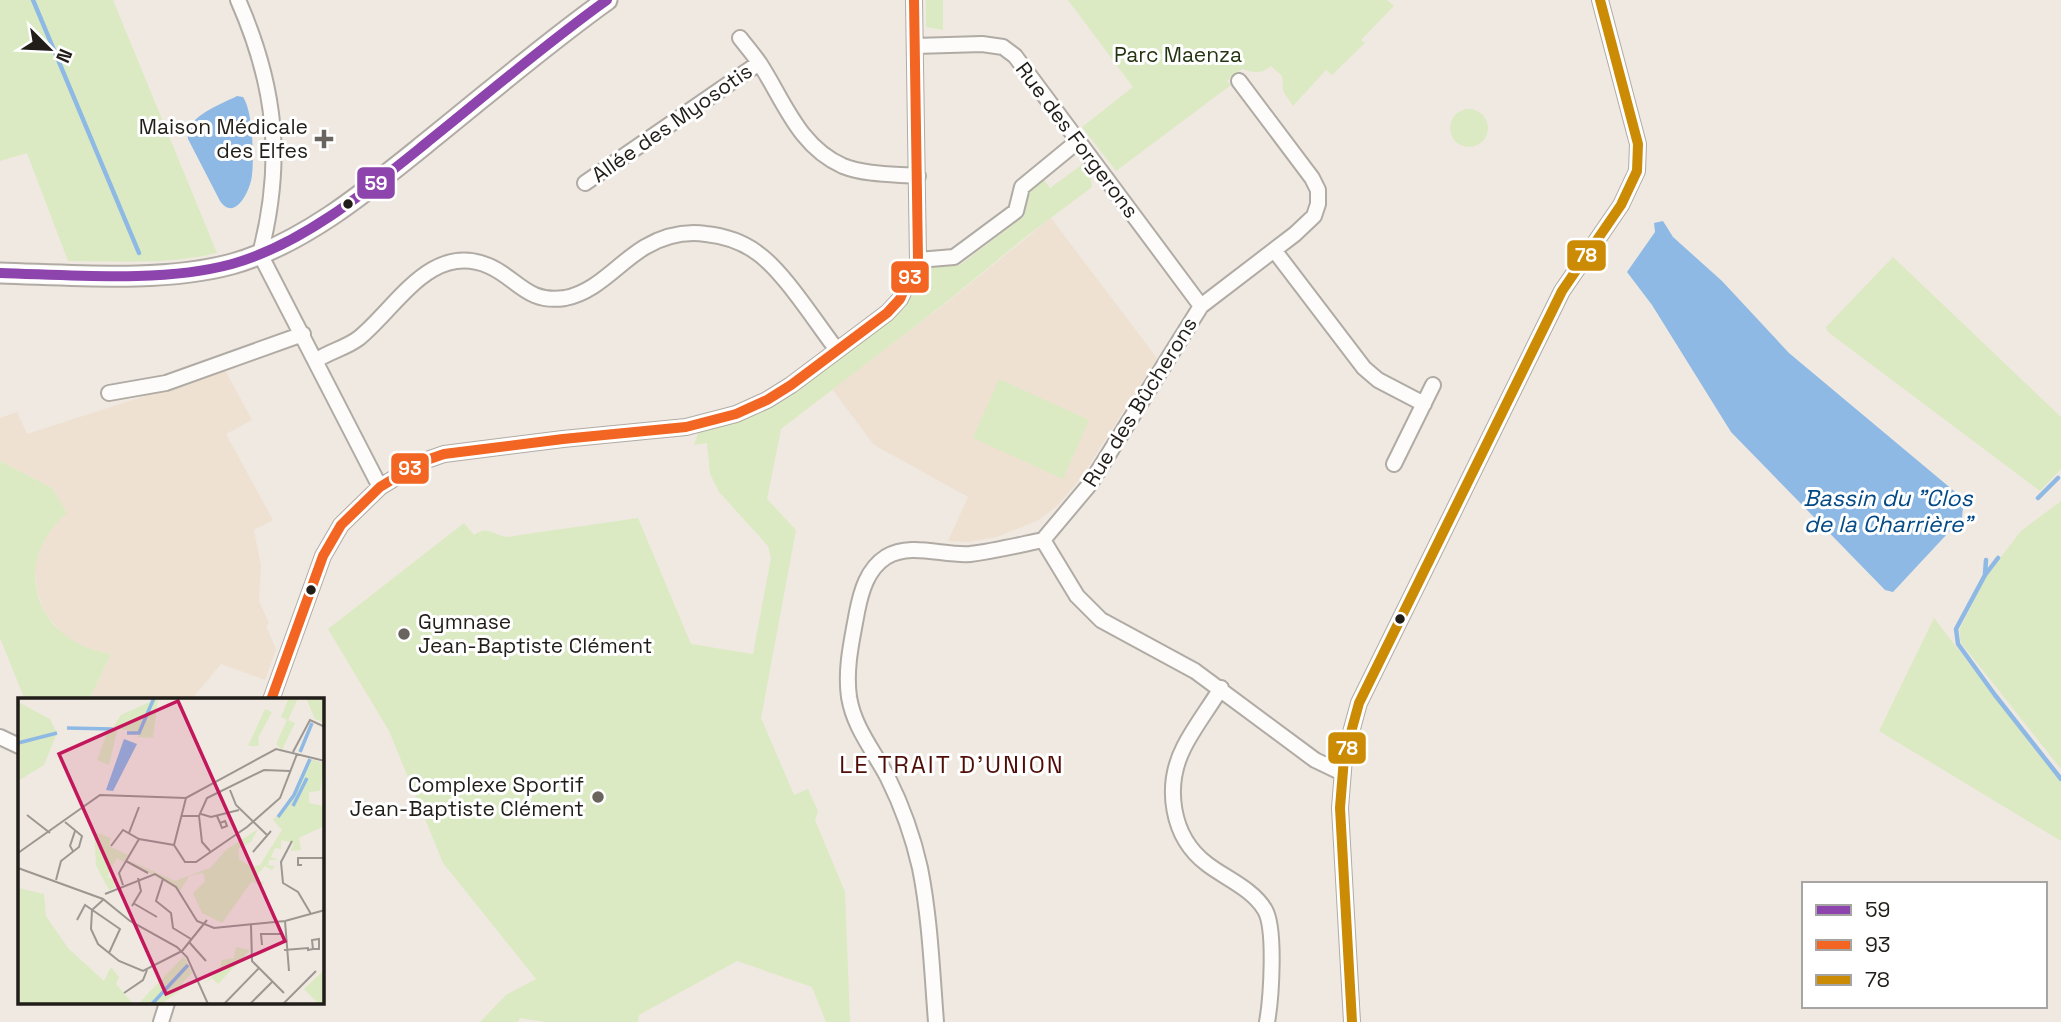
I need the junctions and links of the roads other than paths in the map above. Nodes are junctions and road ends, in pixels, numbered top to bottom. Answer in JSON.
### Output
{"nodes":[{"id":1,"x":238,"y":0,"type":"edge"},
{"id":2,"x":607,"y":0,"type":"edge"},
{"id":3,"x":914,"y":0,"type":"edge"},
{"id":4,"x":1600,"y":0,"type":"edge"},
{"id":5,"x":740,"y":38,"type":"dead end"},
{"id":6,"x":915,"y":46,"type":"junction"},
{"id":7,"x":759,"y":63,"type":"junction"},
{"id":8,"x":1239,"y":81,"type":"dead end"},
{"id":9,"x":1078,"y":141,"type":"junction"},
{"id":10,"x":918,"y":176,"type":"junction"},
{"id":11,"x":584,"y":183,"type":"dead end"},
{"id":12,"x":1274,"y":250,"type":"junction"},
{"id":13,"x":260,"y":254,"type":"junction"},
{"id":14,"x":918,"y":260,"type":"junction"},
{"id":15,"x":0,"y":273,"type":"edge"},
{"id":16,"x":1201,"y":306,"type":"junction"},
{"id":17,"x":303,"y":334,"type":"junction"},
{"id":18,"x":837,"y":350,"type":"junction"},
{"id":19,"x":317,"y":360,"type":"junction"},
{"id":20,"x":1433,"y":385,"type":"dead end"},
{"id":21,"x":109,"y":393,"type":"dead end"},
{"id":22,"x":1424,"y":404,"type":"junction"},
{"id":23,"x":1394,"y":464,"type":"dead end"},
{"id":24,"x":380,"y":487,"type":"junction"},
{"id":25,"x":1043,"y":540,"type":"junction"},
{"id":26,"x":1221,"y":688,"type":"junction"},
{"id":27,"x":272,"y":698,"type":"edge"},
{"id":28,"x":0,"y":737,"type":"edge"},
{"id":29,"x":18,"y":746,"type":"edge"},
{"id":30,"x":1342,"y":773,"type":"junction"},
{"id":31,"x":167,"y":1004,"type":"edge"},
{"id":32,"x":162,"y":1022,"type":"edge"},
{"id":33,"x":936,"y":1022,"type":"edge"},
{"id":34,"x":1267,"y":1022,"type":"edge"},
{"id":35,"x":1352,"y":1022,"type":"edge"}],
"edges":[{"from":1,"to":13,"type":"street"},
{"from":2,"to":13,"type":"street"},
{"from":3,"to":6,"type":"street"},
{"from":4,"to":30,"type":"street"},
{"from":5,"to":7,"type":"street"},
{"from":6,"to":9,"type":"street","name":"Rue des Forgerons"},
{"from":6,"to":10,"type":"street"},
{"from":7,"to":10,"type":"street"},
{"from":7,"to":11,"type":"street","name":"Allée des Myosotis"},
{"from":8,"to":12,"type":"street","name":"Rue des Bûcherons"},
{"from":9,"to":14,"type":"street"},
{"from":9,"to":16,"type":"street","name":"Rue des Forgerons"},
{"from":10,"to":14,"type":"street"},
{"from":12,"to":16,"type":"street","name":"Rue des Bûcherons"},
{"from":12,"to":22,"type":"street"},
{"from":13,"to":15,"type":"street"},
{"from":13,"to":17,"type":"street"},
{"from":14,"to":18,"type":"street"},
{"from":16,"to":25,"type":"street","name":"Rue des Bûcherons"},
{"from":17,"to":19,"type":"street"},
{"from":17,"to":21,"type":"street"},
{"from":18,"to":19,"type":"street"},
{"from":18,"to":24,"type":"street"},
{"from":19,"to":24,"type":"street"},
{"from":20,"to":22,"type":"street"},
{"from":22,"to":23,"type":"street"},
{"from":24,"to":27,"type":"street"},
{"from":25,"to":26,"type":"street"},
{"from":25,"to":33,"type":"street"},
{"from":26,"to":30,"type":"street"},
{"from":26,"to":34,"type":"street"},
{"from":28,"to":29,"type":"street"},
{"from":30,"to":35,"type":"street"},
{"from":31,"to":32,"type":"street"}]}
